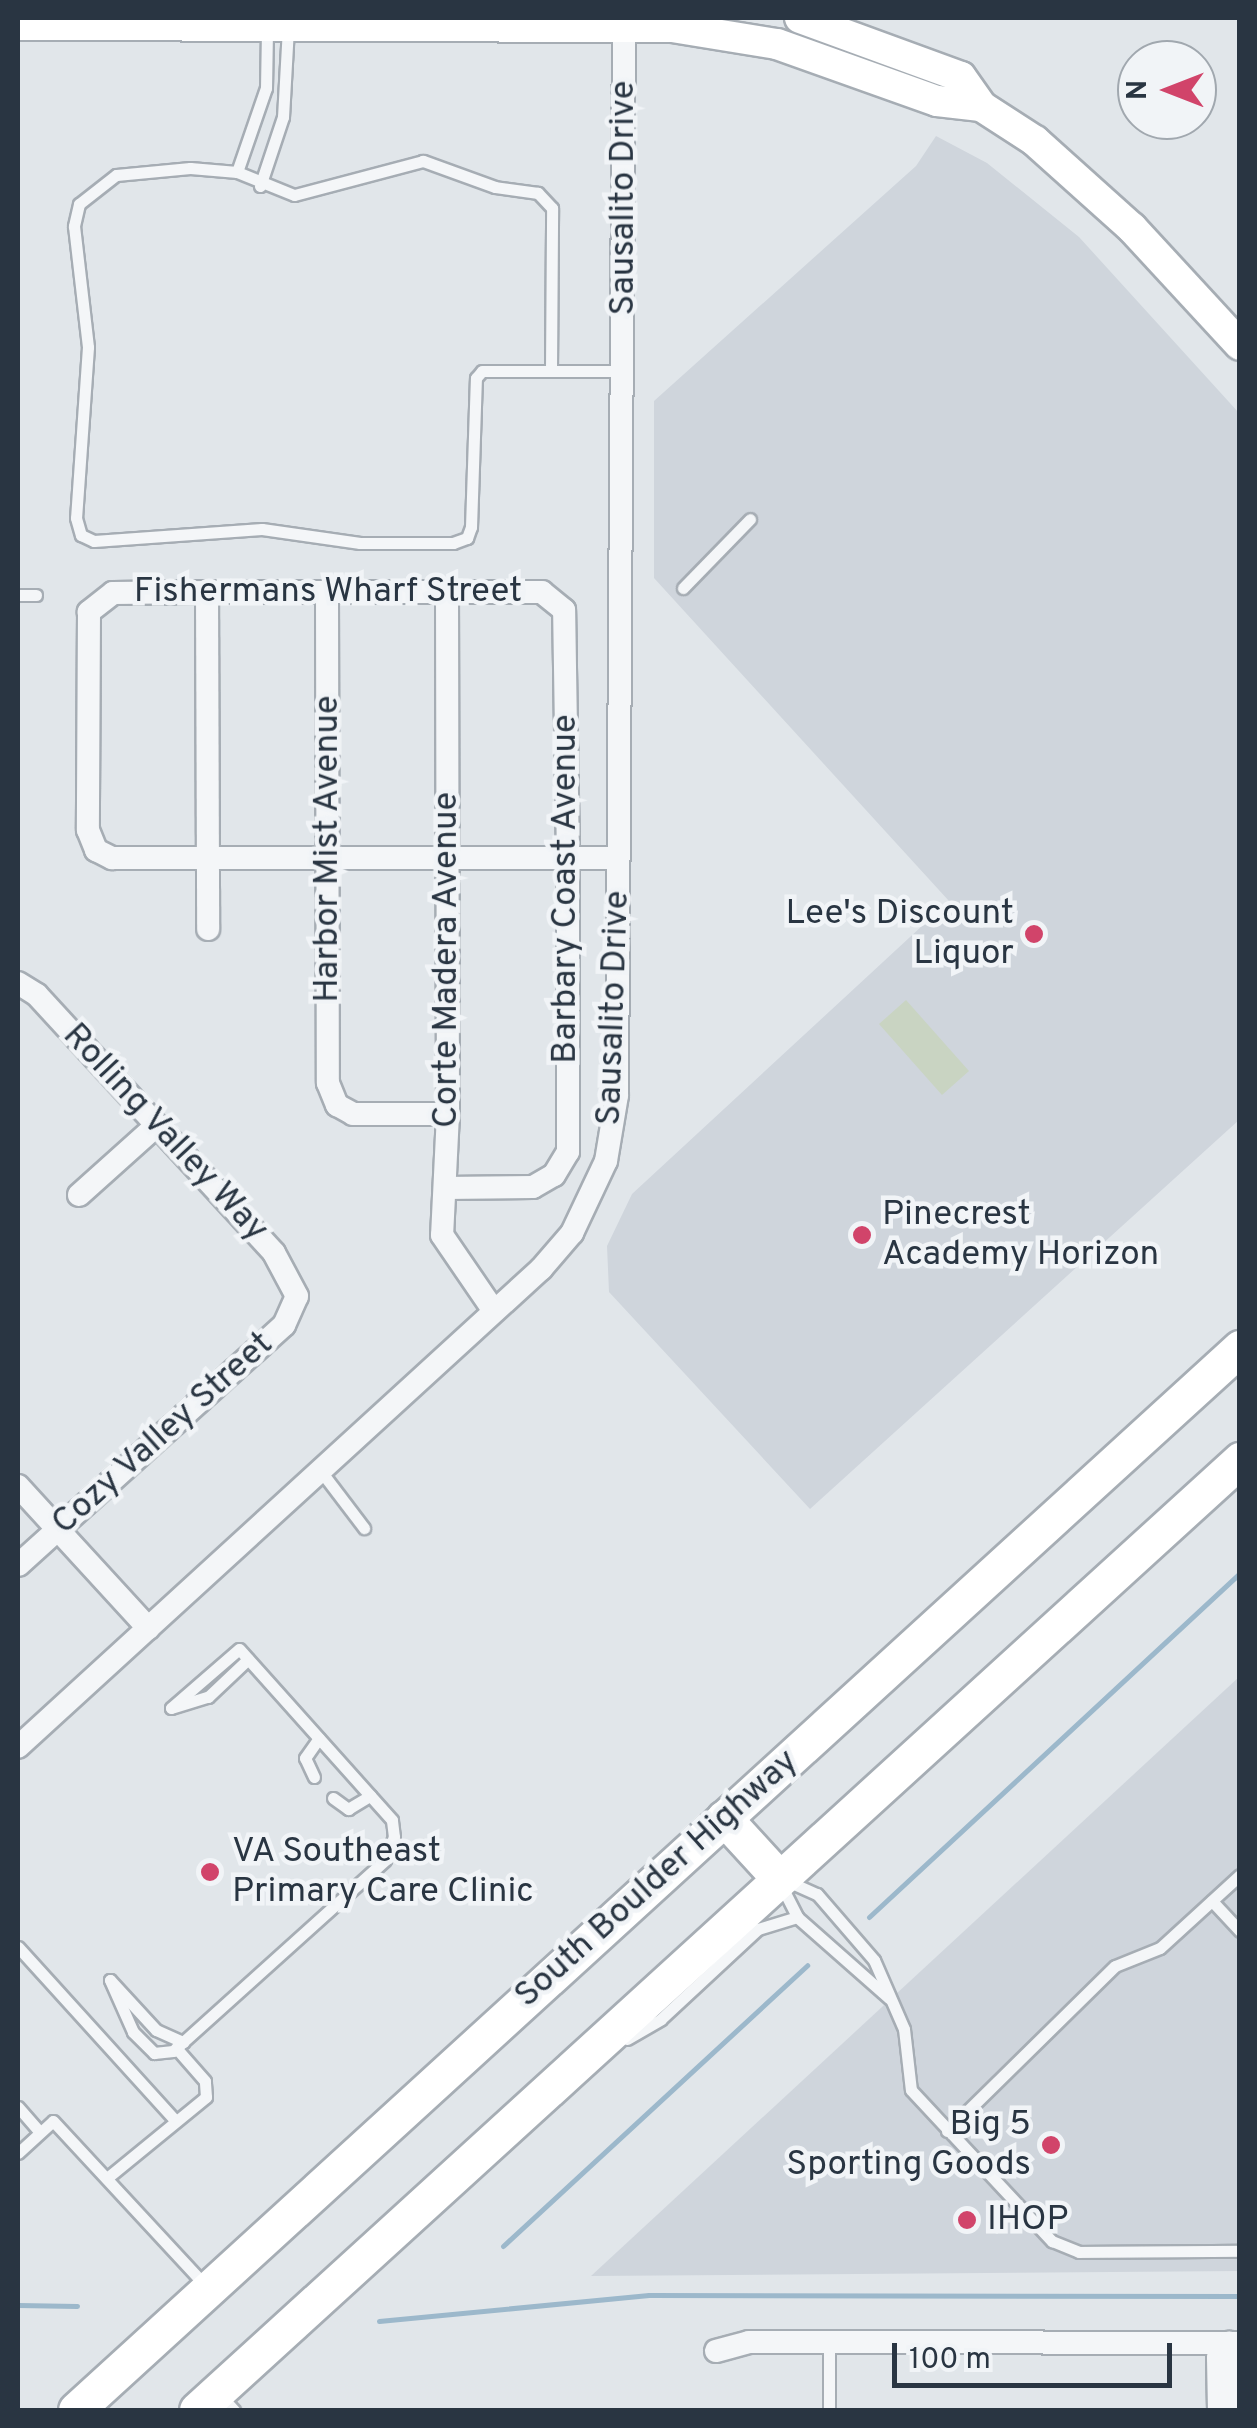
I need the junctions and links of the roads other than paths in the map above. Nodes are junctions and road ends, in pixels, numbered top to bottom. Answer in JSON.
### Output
{"nodes":[{"id":1,"x":800,"y":18,"type":"edge"},
{"id":2,"x":277,"y":21,"type":"edge"},
{"id":3,"x":624,"y":21,"type":"edge"},
{"id":4,"x":836,"y":22,"type":"edge"},
{"id":5,"x":18,"y":25,"type":"edge"},
{"id":6,"x":264,"y":98,"type":"junction"},
{"id":7,"x":285,"y":101,"type":"junction"},
{"id":8,"x":981,"y":106,"type":"junction"},
{"id":9,"x":237,"y":172,"type":"junction"},
{"id":10,"x":260,"y":186,"type":"junction"},
{"id":11,"x":1240,"y":345,"type":"edge"},
{"id":12,"x":551,"y":370,"type":"junction"},
{"id":13,"x":623,"y":371,"type":"junction"},
{"id":14,"x":750,"y":518,"type":"dead end"},
{"id":15,"x":683,"y":588,"type":"dead end"},
{"id":16,"x":447,"y":591,"type":"junction"},
{"id":17,"x":207,"y":592,"type":"junction"},
{"id":18,"x":327,"y":592,"type":"junction"},
{"id":19,"x":18,"y":594,"type":"edge"},
{"id":20,"x":36,"y":594,"type":"dead end"},
{"id":21,"x":558,"y":601,"type":"joint"},
{"id":22,"x":208,"y":858,"type":"junction"},
{"id":23,"x":328,"y":858,"type":"junction"},
{"id":24,"x":447,"y":858,"type":"junction"},
{"id":25,"x":568,"y":858,"type":"junction"},
{"id":26,"x":618,"y":858,"type":"junction"},
{"id":27,"x":208,"y":929,"type":"dead end"},
{"id":28,"x":18,"y":983,"type":"edge"},
{"id":29,"x":448,"y":1114,"type":"junction"},
{"id":30,"x":156,"y":1126,"type":"junction"},
{"id":31,"x":444,"y":1188,"type":"junction"},
{"id":32,"x":79,"y":1195,"type":"dead end"},
{"id":33,"x":297,"y":1296,"type":"joint"},
{"id":34,"x":494,"y":1311,"type":"junction"},
{"id":35,"x":1240,"y":1348,"type":"edge"},
{"id":36,"x":1240,"y":1460,"type":"edge"},
{"id":37,"x":320,"y":1470,"type":"junction"},
{"id":38,"x":18,"y":1486,"type":"edge"},
{"id":39,"x":364,"y":1528,"type":"dead end"},
{"id":40,"x":57,"y":1530,"type":"junction"},
{"id":41,"x":18,"y":1565,"type":"edge"},
{"id":42,"x":148,"y":1628,"type":"junction"},
{"id":43,"x":243,"y":1654,"type":"junction"},
{"id":44,"x":319,"y":1738,"type":"junction"},
{"id":45,"x":18,"y":1747,"type":"edge"},
{"id":46,"x":314,"y":1777,"type":"dead end"},
{"id":47,"x":370,"y":1796,"type":"junction"},
{"id":48,"x":332,"y":1798,"type":"dead end"},
{"id":49,"x":724,"y":1818,"type":"junction"},
{"id":50,"x":1240,"y":1875,"type":"edge"},
{"id":51,"x":778,"y":1877,"type":"junction"},
{"id":52,"x":1212,"y":1901,"type":"junction"},
{"id":53,"x":797,"y":1917,"type":"junction"},
{"id":54,"x":1240,"y":1931,"type":"edge"},
{"id":55,"x":18,"y":1947,"type":"edge"},
{"id":56,"x":889,"y":1998,"type":"junction"},
{"id":57,"x":179,"y":2045,"type":"junction"},
{"id":58,"x":554,"y":2082,"type":"junction"},
{"id":59,"x":18,"y":2107,"type":"edge"},
{"id":60,"x":176,"y":2121,"type":"junction"},
{"id":61,"x":947,"y":2131,"type":"junction"},
{"id":62,"x":40,"y":2132,"type":"junction"},
{"id":63,"x":18,"y":2152,"type":"edge"},
{"id":64,"x":106,"y":2178,"type":"junction"},
{"id":65,"x":1240,"y":2251,"type":"edge"},
{"id":66,"x":209,"y":2289,"type":"junction"},
{"id":67,"x":829,"y":2342,"type":"junction"},
{"id":68,"x":1234,"y":2343,"type":"edge"},
{"id":69,"x":716,"y":2352,"type":"dead end"},
{"id":70,"x":216,"y":2404,"type":"edge"},
{"id":71,"x":76,"y":2410,"type":"edge"},
{"id":72,"x":828,"y":2410,"type":"edge"},
{"id":73,"x":1218,"y":2410,"type":"edge"},
{"id":74,"x":1240,"y":2410,"type":"edge"}],
"edges":[{"from":1,"to":4,"type":"main road"},
{"from":2,"to":3,"type":"main road"},
{"from":2,"to":5,"type":"main road"},
{"from":2,"to":6,"type":"lane"},
{"from":2,"to":7,"type":"lane"},
{"from":3,"to":8,"type":"main road"},
{"from":3,"to":13,"type":"street","name":"Sausalito Drive"},
{"from":4,"to":8,"type":"main road"},
{"from":6,"to":7,"type":"lane"},
{"from":6,"to":9,"type":"lane"},
{"from":7,"to":10,"type":"lane"},
{"from":8,"to":11,"type":"main road"},
{"from":9,"to":10,"type":"lane"},
{"from":9,"to":12,"type":"lane"},
{"from":10,"to":12,"type":"lane"},
{"from":12,"to":13,"type":"lane"},
{"from":13,"to":26,"type":"street","name":"Sausalito Drive"},
{"from":14,"to":15,"type":"lane"},
{"from":16,"to":18,"type":"street","name":"Fishermans Wharf Street"},
{"from":16,"to":21,"type":"street","name":"Fishermans Wharf Street"},
{"from":16,"to":24,"type":"street","name":"Corte Madera Avenue"},
{"from":17,"to":18,"type":"street","name":"Fishermans Wharf Street"},
{"from":17,"to":22,"type":"street"},
{"from":17,"to":22,"type":"street","name":"Fishermans Wharf Street"},
{"from":18,"to":23,"type":"street","name":"Harbor Mist Avenue"},
{"from":19,"to":20,"type":"lane"},
{"from":21,"to":25,"type":"street","name":"Barbary Coast Avenue"},
{"from":22,"to":23,"type":"street"},
{"from":22,"to":27,"type":"street"},
{"from":23,"to":24,"type":"street"},
{"from":23,"to":29,"type":"street","name":"Harbor Mist Avenue"},
{"from":24,"to":25,"type":"street"},
{"from":24,"to":29,"type":"street","name":"Corte Madera Avenue"},
{"from":25,"to":26,"type":"street"},
{"from":25,"to":31,"type":"street","name":"Barbary Coast Avenue"},
{"from":26,"to":34,"type":"street","name":"Sausalito Drive"},
{"from":28,"to":30,"type":"street","name":"Rolling Valley Way"},
{"from":29,"to":31,"type":"street","name":"Corte Madera Avenue"},
{"from":30,"to":32,"type":"street"},
{"from":30,"to":33,"type":"street","name":"Rolling Valley Way"},
{"from":31,"to":34,"type":"street","name":"Corte Madera Avenue"},
{"from":33,"to":40,"type":"street","name":"Cozy Valley Street"},
{"from":34,"to":37,"type":"street","name":"Sausalito Drive"},
{"from":35,"to":49,"type":"main road","name":"South Boulder Highway"},
{"from":36,"to":51,"type":"main road"},
{"from":37,"to":39,"type":"lane"},
{"from":37,"to":42,"type":"street","name":"Sausalito Drive"},
{"from":38,"to":40,"type":"street"},
{"from":40,"to":41,"type":"street","name":"Cozy Valley Street"},
{"from":40,"to":42,"type":"street"},
{"from":42,"to":45,"type":"street","name":"Sausalito Drive"},
{"from":43,"to":43,"type":"lane"},
{"from":43,"to":44,"type":"lane"},
{"from":44,"to":46,"type":"lane"},
{"from":44,"to":47,"type":"lane"},
{"from":47,"to":48,"type":"lane"},
{"from":47,"to":57,"type":"lane"},
{"from":49,"to":51,"type":"main road"},
{"from":49,"to":66,"type":"main road","name":"South Boulder Highway"},
{"from":50,"to":52,"type":"lane"},
{"from":51,"to":53,"type":"lane"},
{"from":51,"to":56,"type":"lane"},
{"from":51,"to":58,"type":"main road"},
{"from":52,"to":54,"type":"lane"},
{"from":52,"to":61,"type":"lane"},
{"from":53,"to":56,"type":"lane"},
{"from":53,"to":58,"type":"lane"},
{"from":55,"to":60,"type":"lane"},
{"from":56,"to":61,"type":"lane"},
{"from":57,"to":57,"type":"lane"},
{"from":57,"to":60,"type":"lane"},
{"from":58,"to":70,"type":"main road"},
{"from":59,"to":62,"type":"lane"},
{"from":60,"to":64,"type":"lane"},
{"from":61,"to":65,"type":"lane"},
{"from":62,"to":63,"type":"lane"},
{"from":62,"to":64,"type":"lane"},
{"from":64,"to":66,"type":"lane"},
{"from":66,"to":71,"type":"main road","name":"South Boulder Highway"},
{"from":67,"to":68,"type":"street"},
{"from":67,"to":69,"type":"street"},
{"from":67,"to":72,"type":"lane"},
{"from":68,"to":73,"type":"street"},
{"from":68,"to":74,"type":"street"}]}
